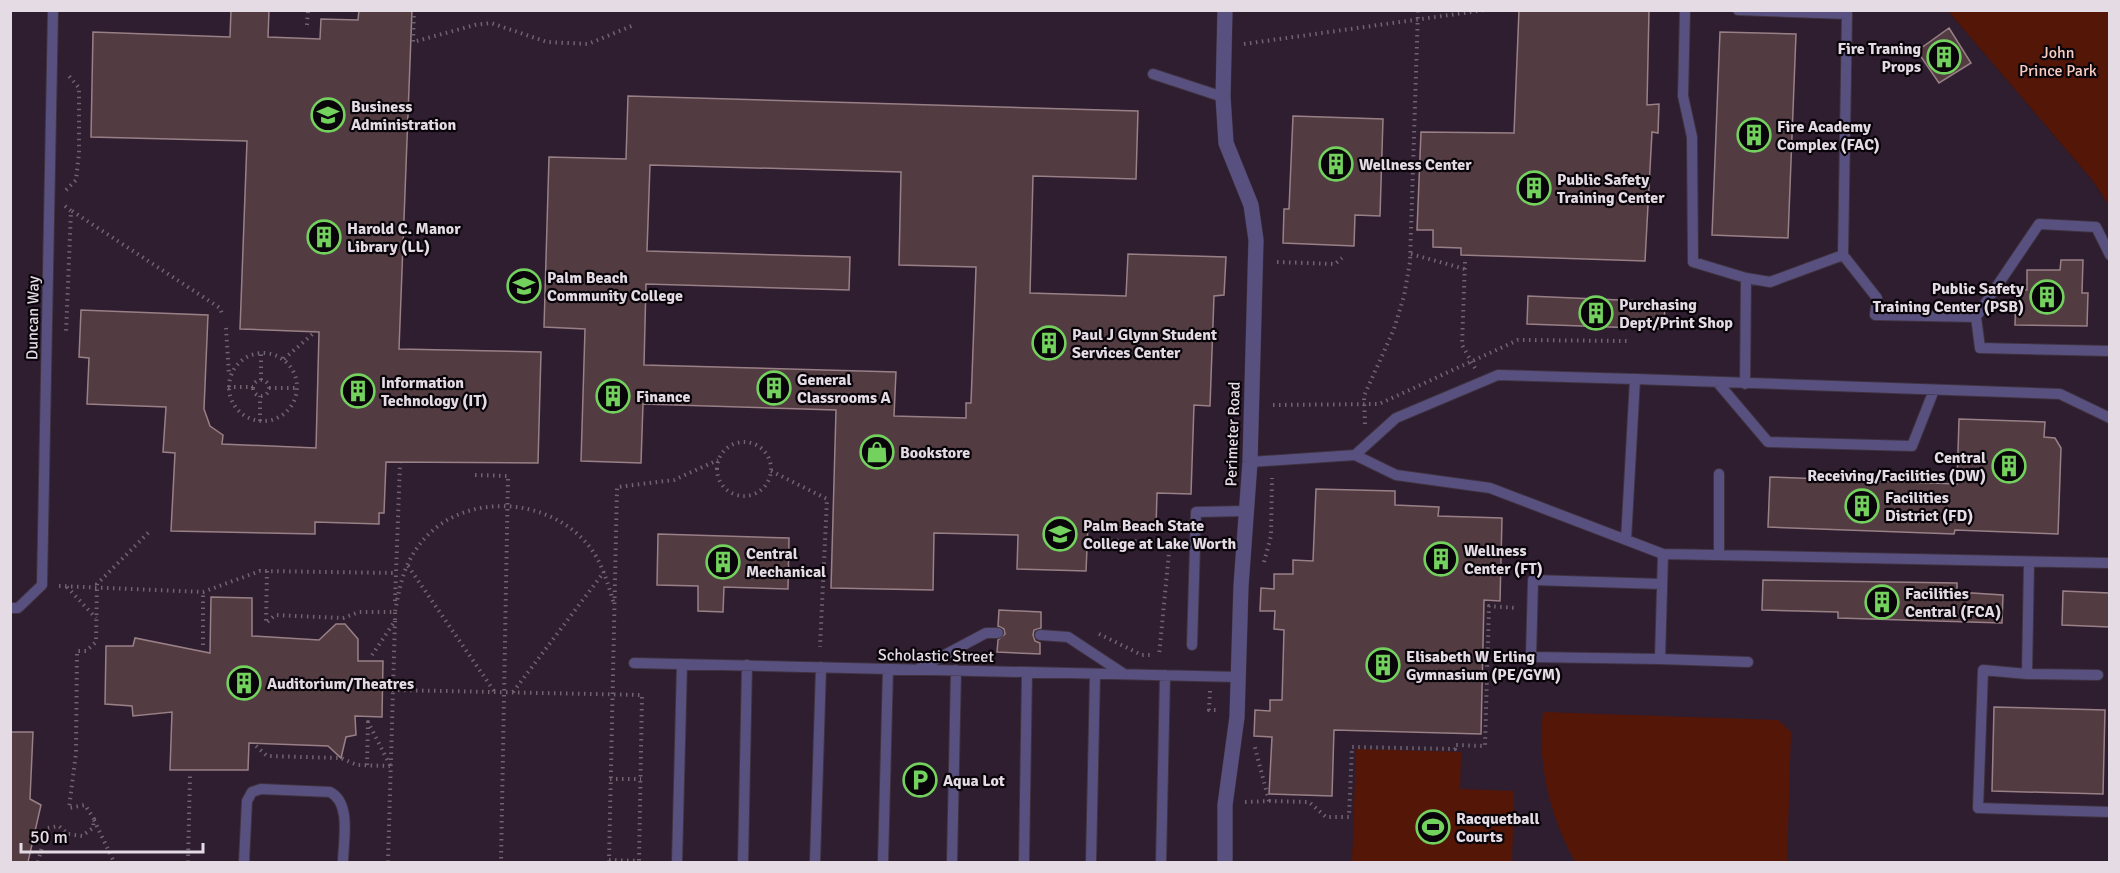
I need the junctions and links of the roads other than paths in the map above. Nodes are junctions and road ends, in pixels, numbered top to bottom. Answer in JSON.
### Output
{"nodes":[{"id":1,"x":53,"y":10,"type":"edge"},
{"id":2,"x":1226,"y":10,"type":"edge"},
{"id":3,"x":1685,"y":10,"type":"edge"},
{"id":4,"x":1738,"y":10,"type":"edge"},
{"id":5,"x":1153,"y":74,"type":"dead end"},
{"id":6,"x":1223,"y":96,"type":"junction"},
{"id":7,"x":1843,"y":255,"type":"junction"},
{"id":8,"x":2109,"y":255,"type":"edge"},
{"id":9,"x":1746,"y":278,"type":"junction"},
{"id":10,"x":1976,"y":316,"type":"junction"},
{"id":11,"x":2109,"y":351,"type":"edge"},
{"id":12,"x":1635,"y":380,"type":"junction"},
{"id":13,"x":1718,"y":383,"type":"junction"},
{"id":14,"x":1745,"y":384,"type":"junction"},
{"id":15,"x":1934,"y":390,"type":"junction"},
{"id":16,"x":2109,"y":418,"type":"edge"},
{"id":17,"x":1355,"y":455,"type":"junction"},
{"id":18,"x":1250,"y":462,"type":"junction"},
{"id":19,"x":1719,"y":474,"type":"dead end"},
{"id":20,"x":1246,"y":512,"type":"junction"},
{"id":21,"x":1626,"y":540,"type":"junction"},
{"id":22,"x":1663,"y":554,"type":"junction"},
{"id":23,"x":1719,"y":555,"type":"junction"},
{"id":24,"x":2030,"y":561,"type":"junction"},
{"id":25,"x":2109,"y":563,"type":"edge"},
{"id":26,"x":1662,"y":584,"type":"junction"},
{"id":27,"x":10,"y":608,"type":"edge"},
{"id":28,"x":998,"y":633,"type":"dead end"},
{"id":29,"x":1040,"y":635,"type":"dead end"},
{"id":30,"x":1192,"y":645,"type":"dead end"},
{"id":31,"x":1660,"y":659,"type":"junction"},
{"id":32,"x":1748,"y":662,"type":"dead end"},
{"id":33,"x":634,"y":663,"type":"dead end"},
{"id":34,"x":682,"y":664,"type":"junction"},
{"id":35,"x":747,"y":665,"type":"junction"},
{"id":36,"x":821,"y":667,"type":"junction"},
{"id":37,"x":888,"y":669,"type":"junction"},
{"id":38,"x":917,"y":669,"type":"junction"},
{"id":39,"x":956,"y":670,"type":"junction"},
{"id":40,"x":1027,"y":672,"type":"junction"},
{"id":41,"x":1095,"y":674,"type":"junction"},
{"id":42,"x":1124,"y":674,"type":"junction"},
{"id":43,"x":2026,"y":674,"type":"junction"},
{"id":44,"x":1165,"y":675,"type":"junction"},
{"id":45,"x":2098,"y":675,"type":"dead end"},
{"id":46,"x":1238,"y":677,"type":"junction"},
{"id":47,"x":2109,"y":812,"type":"edge"},
{"id":48,"x":244,"y":862,"type":"edge"},
{"id":49,"x":343,"y":862,"type":"edge"},
{"id":50,"x":677,"y":862,"type":"edge"},
{"id":51,"x":743,"y":862,"type":"edge"},
{"id":52,"x":815,"y":862,"type":"edge"},
{"id":53,"x":883,"y":862,"type":"edge"},
{"id":54,"x":952,"y":862,"type":"edge"},
{"id":55,"x":1024,"y":862,"type":"edge"},
{"id":56,"x":1091,"y":862,"type":"edge"},
{"id":57,"x":1161,"y":862,"type":"edge"},
{"id":58,"x":1225,"y":862,"type":"edge"}],
"edges":[{"from":1,"to":27,"type":"lane","name":"Duncan Way"},
{"from":2,"to":6,"type":"street","name":"Perimeter Road"},
{"from":3,"to":9,"type":"lane"},
{"from":4,"to":7,"type":"lane"},
{"from":5,"to":6,"type":"lane"},
{"from":6,"to":18,"type":"street","name":"Perimeter Road"},
{"from":7,"to":9,"type":"lane"},
{"from":7,"to":10,"type":"lane"},
{"from":8,"to":10,"type":"lane"},
{"from":9,"to":14,"type":"lane"},
{"from":10,"to":11,"type":"lane"},
{"from":12,"to":13,"type":"lane"},
{"from":12,"to":17,"type":"lane"},
{"from":12,"to":21,"type":"lane"},
{"from":13,"to":14,"type":"lane"},
{"from":13,"to":15,"type":"lane"},
{"from":14,"to":15,"type":"lane"},
{"from":15,"to":16,"type":"lane"},
{"from":17,"to":18,"type":"lane"},
{"from":17,"to":21,"type":"lane"},
{"from":18,"to":20,"type":"street","name":"Perimeter Road"},
{"from":19,"to":23,"type":"lane"},
{"from":20,"to":30,"type":"lane"},
{"from":20,"to":46,"type":"street","name":"Perimeter Road"},
{"from":21,"to":22,"type":"lane"},
{"from":22,"to":23,"type":"lane"},
{"from":22,"to":26,"type":"lane"},
{"from":23,"to":24,"type":"lane"},
{"from":24,"to":25,"type":"lane"},
{"from":24,"to":43,"type":"lane"},
{"from":26,"to":31,"type":"lane"},
{"from":26,"to":31,"type":"lane"},
{"from":28,"to":38,"type":"lane"},
{"from":29,"to":42,"type":"lane"},
{"from":31,"to":32,"type":"lane"},
{"from":33,"to":34,"type":"lane","name":"Scholastic Street"},
{"from":34,"to":35,"type":"lane","name":"Scholastic Street"},
{"from":34,"to":50,"type":"lane"},
{"from":35,"to":36,"type":"lane","name":"Scholastic Street"},
{"from":35,"to":51,"type":"lane"},
{"from":36,"to":37,"type":"lane","name":"Scholastic Street"},
{"from":36,"to":52,"type":"lane"},
{"from":37,"to":38,"type":"lane","name":"Scholastic Street"},
{"from":37,"to":53,"type":"lane"},
{"from":38,"to":39,"type":"lane","name":"Scholastic Street"},
{"from":39,"to":40,"type":"lane","name":"Scholastic Street"},
{"from":39,"to":54,"type":"lane"},
{"from":40,"to":41,"type":"lane","name":"Scholastic Street"},
{"from":40,"to":55,"type":"lane"},
{"from":41,"to":42,"type":"lane","name":"Scholastic Street"},
{"from":41,"to":56,"type":"lane"},
{"from":42,"to":44,"type":"lane","name":"Scholastic Street"},
{"from":43,"to":45,"type":"lane"},
{"from":43,"to":47,"type":"lane"},
{"from":44,"to":46,"type":"lane","name":"Scholastic Street"},
{"from":44,"to":57,"type":"lane"},
{"from":46,"to":58,"type":"street","name":"Perimeter Road"},
{"from":48,"to":49,"type":"lane"}]}
